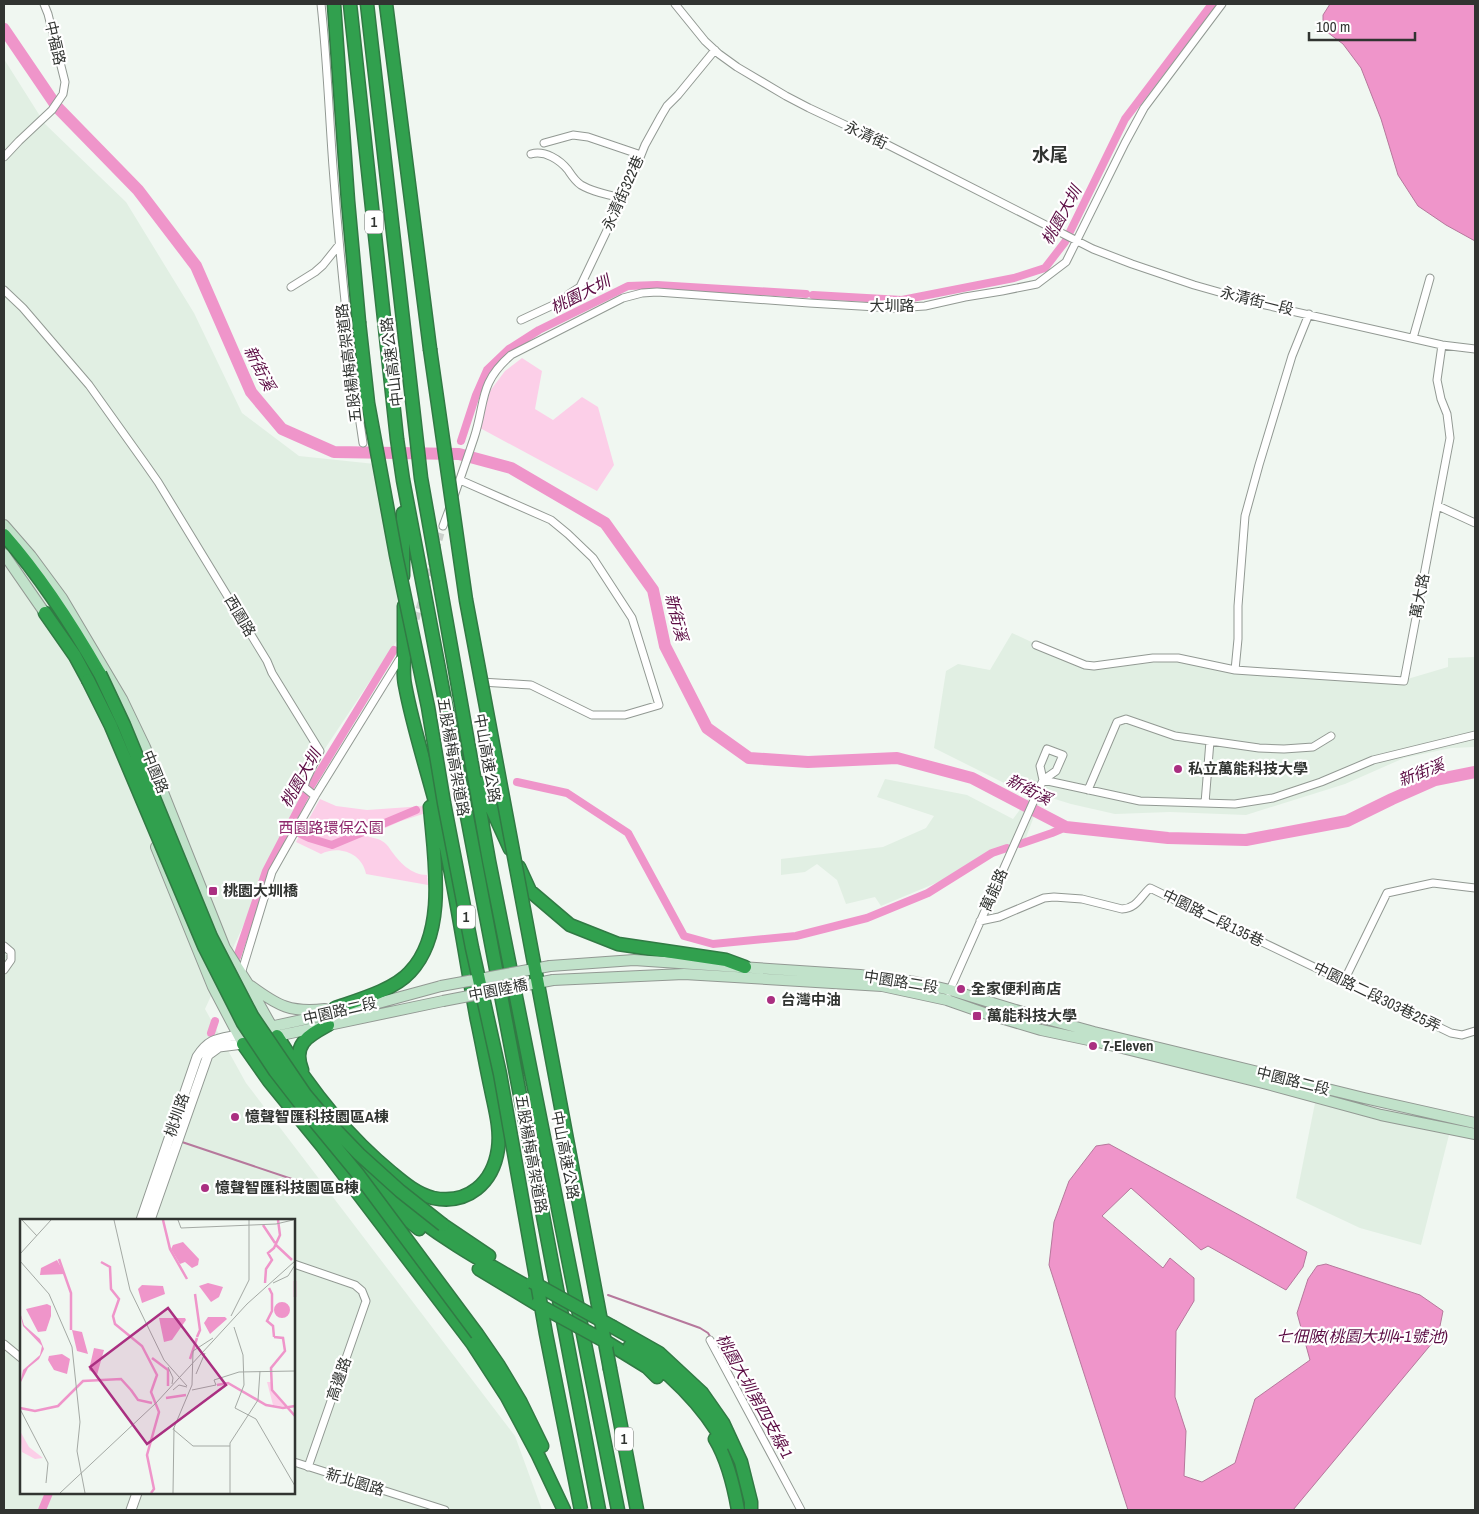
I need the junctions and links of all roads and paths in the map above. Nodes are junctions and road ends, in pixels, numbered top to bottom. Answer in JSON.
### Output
{"nodes":[{"id":1,"x":44,"y":4,"type":"edge"},
{"id":2,"x":321,"y":4,"type":"edge"},
{"id":3,"x":334,"y":4,"type":"edge"},
{"id":4,"x":350,"y":4,"type":"edge"},
{"id":5,"x":367,"y":4,"type":"edge"},
{"id":6,"x":386,"y":4,"type":"edge"},
{"id":7,"x":675,"y":4,"type":"edge"},
{"id":8,"x":1222,"y":4,"type":"edge"},
{"id":9,"x":715,"y":50,"type":"junction"},
{"id":10,"x":544,"y":143,"type":"dead end"},
{"id":11,"x":531,"y":154,"type":"dead end"},
{"id":12,"x":641,"y":155,"type":"junction"},
{"id":13,"x":4,"y":157,"type":"edge"},
{"id":14,"x":622,"y":198,"type":"junction"},
{"id":15,"x":1077,"y":241,"type":"junction"},
{"id":16,"x":339,"y":245,"type":"junction"},
{"id":17,"x":1430,"y":278,"type":"dead end"},
{"id":18,"x":292,"y":287,"type":"dead end"},
{"id":19,"x":4,"y":290,"type":"edge"},
{"id":20,"x":1309,"y":314,"type":"junction"},
{"id":21,"x":521,"y":320,"type":"dead end"},
{"id":22,"x":1413,"y":338,"type":"junction"},
{"id":23,"x":1442,"y":345,"type":"junction"},
{"id":24,"x":1475,"y":349,"type":"edge"},
{"id":25,"x":363,"y":443,"type":"dead end"},
{"id":26,"x":461,"y":477,"type":"junction"},
{"id":27,"x":403,"y":480,"type":"junction"},
{"id":28,"x":1438,"y":506,"type":"junction"},
{"id":29,"x":1475,"y":523,"type":"edge"},
{"id":30,"x":4,"y":525,"type":"edge"},
{"id":31,"x":443,"y":526,"type":"tunnel mouth"},
{"id":32,"x":4,"y":535,"type":"edge"},
{"id":33,"x":6,"y":558,"type":"edge"},
{"id":34,"x":45,"y":613,"type":"junction"},
{"id":35,"x":1036,"y":645,"type":"dead end"},
{"id":36,"x":399,"y":660,"type":"dead end"},
{"id":37,"x":1235,"y":670,"type":"junction"},
{"id":38,"x":94,"y":677,"type":"junction"},
{"id":39,"x":481,"y":682,"type":"dead end"},
{"id":40,"x":1475,"y":735,"type":"edge"},
{"id":41,"x":1331,"y":736,"type":"dead end"},
{"id":42,"x":1210,"y":741,"type":"junction"},
{"id":43,"x":472,"y":764,"type":"junction"},
{"id":44,"x":428,"y":777,"type":"junction"},
{"id":45,"x":1088,"y":790,"type":"junction"},
{"id":46,"x":315,"y":796,"type":"junction"},
{"id":47,"x":1205,"y":803,"type":"junction"},
{"id":48,"x":1475,"y":888,"type":"edge"},
{"id":49,"x":182,"y":912,"type":"junction"},
{"id":50,"x":980,"y":921,"type":"junction"},
{"id":51,"x":4,"y":946,"type":"edge"},
{"id":52,"x":1281,"y":951,"type":"joint"},
{"id":53,"x":550,"y":966,"type":"joint"},
{"id":54,"x":744,"y":967,"type":"junction"},
{"id":55,"x":4,"y":970,"type":"edge"},
{"id":56,"x":241,"y":974,"type":"junction"},
{"id":57,"x":553,"y":980,"type":"joint"},
{"id":58,"x":1344,"y":981,"type":"junction"},
{"id":59,"x":248,"y":984,"type":"junction"},
{"id":60,"x":441,"y":986,"type":"joint"},
{"id":61,"x":948,"y":995,"type":"junction"},
{"id":62,"x":443,"y":1001,"type":"joint"},
{"id":63,"x":335,"y":1008,"type":"junction"},
{"id":64,"x":356,"y":1008,"type":"junction"},
{"id":65,"x":328,"y":1025,"type":"junction"},
{"id":66,"x":274,"y":1031,"type":"junction"},
{"id":67,"x":1475,"y":1031,"type":"edge"},
{"id":68,"x":256,"y":1036,"type":"junction"},
{"id":69,"x":240,"y":1039,"type":"junction"},
{"id":70,"x":311,"y":1088,"type":"junction"},
{"id":71,"x":1475,"y":1123,"type":"edge"},
{"id":72,"x":344,"y":1129,"type":"junction"},
{"id":73,"x":1475,"y":1134,"type":"edge"},
{"id":74,"x":322,"y":1146,"type":"junction"},
{"id":75,"x":387,"y":1193,"type":"junction"},
{"id":76,"x":140,"y":1219,"type":"edge"},
{"id":77,"x":150,"y":1219,"type":"edge"},
{"id":78,"x":295,"y":1264,"type":"edge"},
{"id":79,"x":535,"y":1293,"type":"junction"},
{"id":80,"x":610,"y":1334,"type":"junction"},
{"id":81,"x":710,"y":1340,"type":"dead end"},
{"id":82,"x":4,"y":1344,"type":"edge"},
{"id":83,"x":20,"y":1357,"type":"edge"},
{"id":84,"x":609,"y":1460,"type":"junction"},
{"id":85,"x":295,"y":1462,"type":"edge"},
{"id":86,"x":308,"y":1467,"type":"junction"},
{"id":87,"x":137,"y":1494,"type":"edge"},
{"id":88,"x":131,"y":1510,"type":"edge"},
{"id":89,"x":445,"y":1510,"type":"edge"},
{"id":90,"x":564,"y":1510,"type":"edge"},
{"id":91,"x":569,"y":1510,"type":"edge"},
{"id":92,"x":581,"y":1510,"type":"edge"},
{"id":93,"x":598,"y":1510,"type":"edge"},
{"id":94,"x":618,"y":1510,"type":"edge"},
{"id":95,"x":623,"y":1510,"type":"edge"},
{"id":96,"x":637,"y":1510,"type":"edge"},
{"id":97,"x":738,"y":1510,"type":"edge"},
{"id":98,"x":746,"y":1510,"type":"edge"},
{"id":99,"x":751,"y":1510,"type":"edge"},
{"id":100,"x":801,"y":1510,"type":"edge"}],
"edges":[{"from":1,"to":13,"type":"street","name":"中福路"},
{"from":2,"to":16,"type":"street"},
{"from":3,"to":92,"type":"highway","name":"五股楊梅高架道路","number":"1","bridge":true},
{"from":4,"to":27,"type":"highway","name":"中山高速公路","number":"1"},
{"from":5,"to":43,"type":"highway","name":"中山高速公路","number":"1"},
{"from":6,"to":96,"type":"highway","number":"1","bridge":true},
{"from":7,"to":9,"type":"street","name":"永清街"},
{"from":8,"to":15,"type":"street","name":"大圳路"},
{"from":9,"to":12,"type":"street","name":"永清街322巷"},
{"from":9,"to":15,"type":"street","name":"永清街"},
{"from":10,"to":12,"type":"street"},
{"from":11,"to":14,"type":"street"},
{"from":12,"to":14,"type":"street","name":"永清街322巷"},
{"from":14,"to":21,"type":"street","name":"永清街322巷"},
{"from":15,"to":20,"type":"street","name":"永清街一段"},
{"from":15,"to":26,"type":"street","name":"大圳路"},
{"from":16,"to":18,"type":"street"},
{"from":16,"to":25,"type":"street"},
{"from":17,"to":22,"type":"street"},
{"from":19,"to":46,"type":"street","name":"西園路"},
{"from":20,"to":22,"type":"street","name":"永清街一段"},
{"from":20,"to":37,"type":"street"},
{"from":22,"to":23,"type":"street","name":"永清街一段"},
{"from":23,"to":24,"type":"street","name":"永清街一段"},
{"from":23,"to":28,"type":"street","name":"萬大路"},
{"from":26,"to":31,"type":"street"},
{"from":26,"to":39,"type":"street"},
{"from":27,"to":44,"type":"highway"},
{"from":27,"to":93,"type":"highway","name":"中山高速公路","number":"1"},
{"from":28,"to":29,"type":"street"},
{"from":28,"to":37,"type":"street","name":"萬大路"},
{"from":30,"to":56,"type":"main road","name":"中園路"},
{"from":32,"to":38,"type":"highway"},
{"from":33,"to":34,"type":"main road","name":"中園路"},
{"from":34,"to":38,"type":"highway"},
{"from":34,"to":49,"type":"main road","name":"中園路"},
{"from":35,"to":37,"type":"street","name":"萬大路"},
{"from":36,"to":46,"type":"street"},
{"from":38,"to":79,"type":"highway","bridge":true},
{"from":38,"to":91,"type":"highway","bridge":true},
{"from":40,"to":47,"type":"street"},
{"from":41,"to":42,"type":"street"},
{"from":42,"to":45,"type":"street"},
{"from":42,"to":47,"type":"street"},
{"from":43,"to":54,"type":"highway"},
{"from":43,"to":84,"type":"highway","name":"中山高速公路","number":"1"},
{"from":44,"to":63,"type":"highway"},
{"from":44,"to":72,"type":"highway"},
{"from":45,"to":47,"type":"street"},
{"from":45,"to":50,"type":"street","name":"萬能路"},
{"from":46,"to":56,"type":"street"},
{"from":48,"to":58,"type":"street"},
{"from":49,"to":68,"type":"main road"},
{"from":49,"to":69,"type":"main road","name":"中園路"},
{"from":50,"to":52,"type":"street","name":"中園路二段135巷"},
{"from":50,"to":61,"type":"street","name":"萬能路"},
{"from":51,"to":55,"type":"street"},
{"from":52,"to":58,"type":"street","name":"中園路二段303巷25弄"},
{"from":53,"to":54,"type":"main road","name":"中園路二段"},
{"from":53,"to":60,"type":"main road","name":"中園陸橋","bridge":true},
{"from":54,"to":61,"type":"main road","name":"中園路二段"},
{"from":56,"to":59,"type":"main road","name":"中園路"},
{"from":57,"to":61,"type":"main road","name":"中園路二段"},
{"from":57,"to":62,"type":"main road","name":"中園陸橋","bridge":true},
{"from":58,"to":67,"type":"street","name":"中園路二段303巷25弄"},
{"from":59,"to":63,"type":"main road"},
{"from":59,"to":66,"type":"main road","name":"中園路"},
{"from":60,"to":64,"type":"main road","name":"中園路二段"},
{"from":61,"to":71,"type":"main road","name":"中園路二段"},
{"from":61,"to":73,"type":"main road","name":"中園路二段"},
{"from":62,"to":65,"type":"main road","name":"中園路二段"},
{"from":63,"to":64,"type":"main road"},
{"from":64,"to":66,"type":"main road","name":"中園路二段"},
{"from":65,"to":66,"type":"main road","name":"中園路二段"},
{"from":65,"to":70,"type":"highway"},
{"from":66,"to":68,"type":"main road","name":"中園路二段"},
{"from":66,"to":70,"type":"highway"},
{"from":68,"to":69,"type":"main road","name":"中園路二段"},
{"from":68,"to":75,"type":"highway"},
{"from":69,"to":74,"type":"highway"},
{"from":69,"to":76,"type":"street","name":"桃圳路"},
{"from":69,"to":77,"type":"street","name":"桃圳路"},
{"from":70,"to":72,"type":"highway"},
{"from":72,"to":75,"type":"highway"},
{"from":74,"to":79,"type":"highway"},
{"from":74,"to":90,"type":"highway"},
{"from":75,"to":79,"type":"highway"},
{"from":78,"to":86,"type":"street","name":"高邊路"},
{"from":79,"to":80,"type":"highway","bridge":true},
{"from":79,"to":80,"type":"highway","bridge":true},
{"from":80,"to":97,"type":"highway"},
{"from":80,"to":98,"type":"highway"},
{"from":80,"to":99,"type":"highway"},
{"from":81,"to":100,"type":"street"},
{"from":82,"to":83,"type":"street"},
{"from":84,"to":94,"type":"highway","name":"中山高速公路","number":"1"},
{"from":84,"to":95,"type":"highway"},
{"from":85,"to":86,"type":"street","name":"新北園路"},
{"from":86,"to":89,"type":"street","name":"新北園路"},
{"from":87,"to":88,"type":"street"}]}
